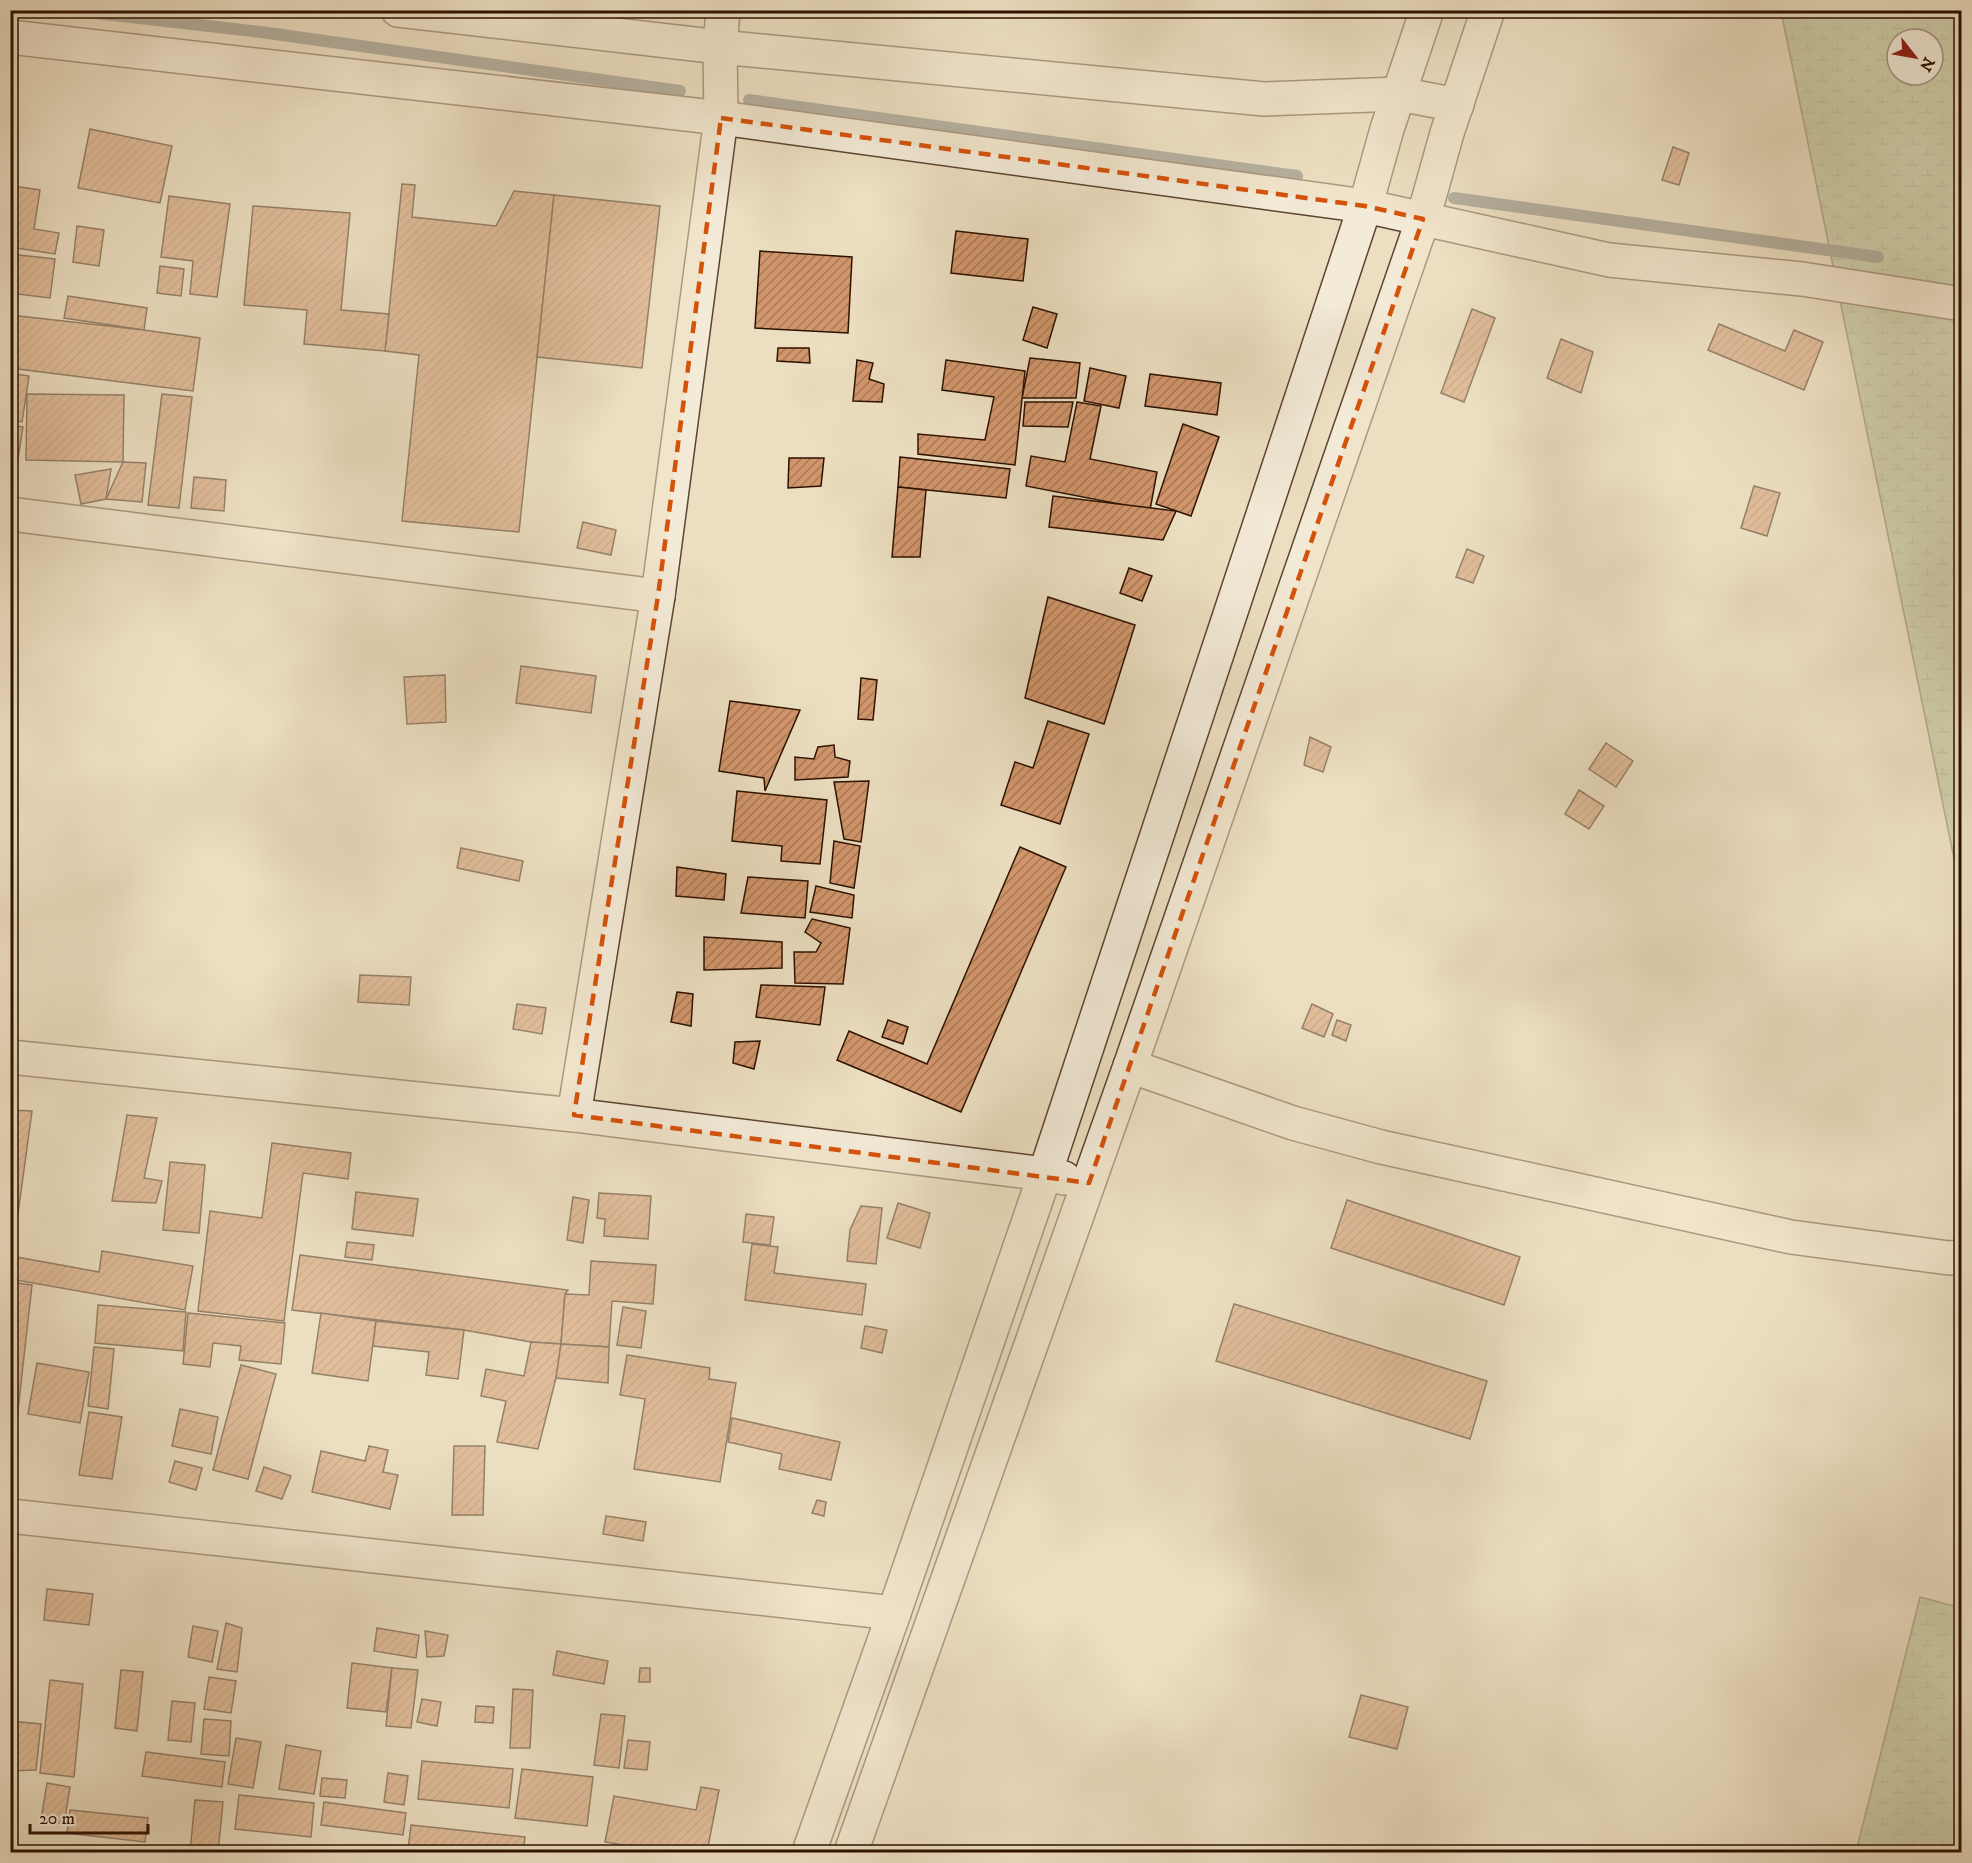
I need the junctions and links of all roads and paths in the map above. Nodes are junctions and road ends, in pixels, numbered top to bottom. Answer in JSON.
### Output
{"nodes":[{"id":1,"x":398,"y":10,"type":"edge"},
{"id":2,"x":723,"y":10,"type":"edge"},
{"id":3,"x":1427,"y":10,"type":"edge"},
{"id":4,"x":1488,"y":10,"type":"edge"},
{"id":5,"x":10,"y":38,"type":"edge"},
{"id":6,"x":720,"y":47,"type":"junction"},
{"id":7,"x":1399,"y":94,"type":"junction"},
{"id":8,"x":1457,"y":105,"type":"junction"},
{"id":9,"x":721,"y":118,"type":"junction"},
{"id":10,"x":1365,"y":206,"type":"junction"},
{"id":11,"x":1423,"y":219,"type":"junction"},
{"id":12,"x":1962,"y":304,"type":"edge"},
{"id":13,"x":10,"y":514,"type":"edge"},
{"id":14,"x":658,"y":596,"type":"junction"},
{"id":15,"x":10,"y":1057,"type":"edge"},
{"id":16,"x":1131,"y":1066,"type":"junction"},
{"id":17,"x":574,"y":1115,"type":"junction"},
{"id":18,"x":1045,"y":1174,"type":"junction"},
{"id":19,"x":1089,"y":1183,"type":"junction"},
{"id":20,"x":1962,"y":1257,"type":"edge"},
{"id":21,"x":10,"y":1516,"type":"edge"},
{"id":22,"x":894,"y":1613,"type":"junction"},
{"id":23,"x":809,"y":1852,"type":"edge"},
{"id":24,"x":851,"y":1852,"type":"edge"}],
"edges":[{"from":1,"to":6,"type":"street"},
{"from":2,"to":6,"type":"street"},
{"from":3,"to":7,"type":"street"},
{"from":4,"to":8,"type":"street"},
{"from":5,"to":9,"type":"street"},
{"from":6,"to":7,"type":"street"},
{"from":6,"to":9,"type":"street"},
{"from":7,"to":8,"type":"street"},
{"from":7,"to":10,"type":"street"},
{"from":8,"to":11,"type":"street"},
{"from":9,"to":10,"type":"street"},
{"from":9,"to":14,"type":"street"},
{"from":10,"to":11,"type":"street"},
{"from":10,"to":18,"type":"street"},
{"from":11,"to":12,"type":"street"},
{"from":11,"to":16,"type":"street"},
{"from":13,"to":14,"type":"street"},
{"from":14,"to":17,"type":"street"},
{"from":15,"to":17,"type":"street"},
{"from":16,"to":19,"type":"street"},
{"from":16,"to":20,"type":"street"},
{"from":17,"to":18,"type":"street"},
{"from":18,"to":19,"type":"street"},
{"from":18,"to":22,"type":"street"},
{"from":19,"to":24,"type":"street"},
{"from":21,"to":22,"type":"street"},
{"from":22,"to":23,"type":"street"}]}
